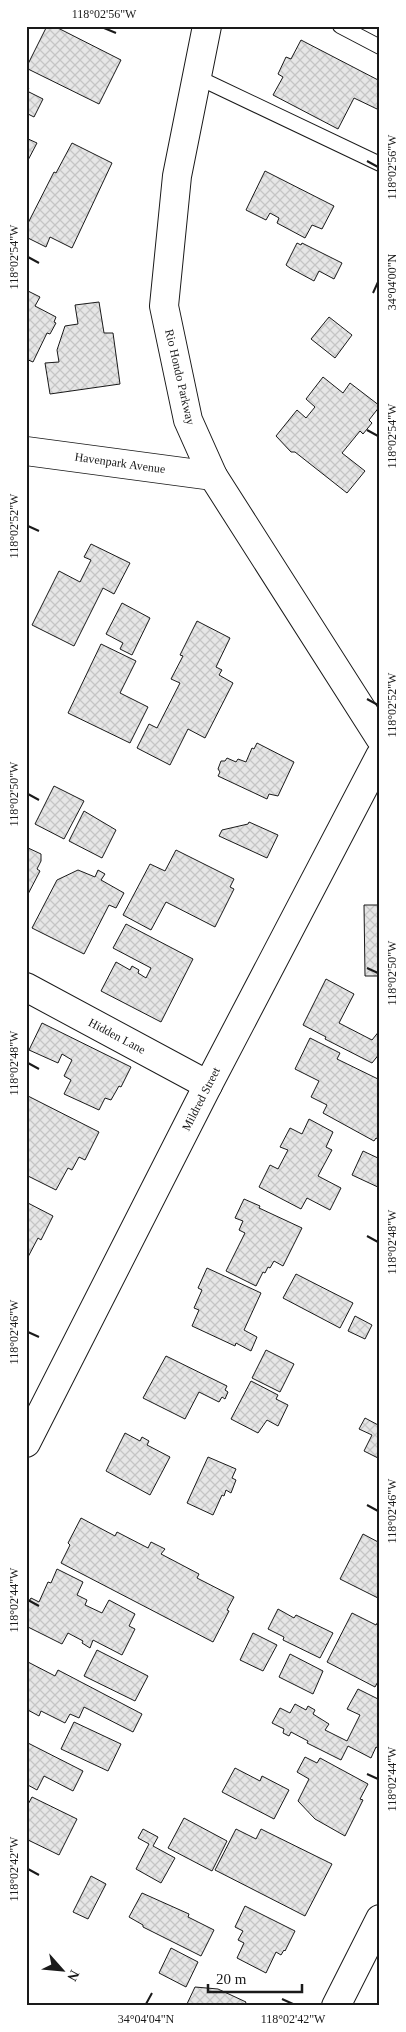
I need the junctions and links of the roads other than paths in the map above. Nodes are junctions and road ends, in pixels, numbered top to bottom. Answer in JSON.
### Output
{"nodes":[{"id":1,"x":207,"y":26,"type":"edge"},
{"id":2,"x":340,"y":26,"type":"edge"},
{"id":3,"x":380,"y":46,"type":"edge"},
{"id":4,"x":197,"y":77,"type":"junction"},
{"id":5,"x":380,"y":164,"type":"edge"},
{"id":6,"x":26,"y":451,"type":"edge"},
{"id":7,"x":213,"y":476,"type":"junction"},
{"id":8,"x":380,"y":738,"type":"edge"},
{"id":9,"x":380,"y":756,"type":"edge"},
{"id":10,"x":26,"y":987,"type":"edge"},
{"id":11,"x":208,"y":1085,"type":"junction"},
{"id":12,"x":26,"y":1443,"type":"edge"},
{"id":13,"x":380,"y":1919,"type":"edge"},
{"id":14,"x":336,"y":2006,"type":"edge"}],
"edges":[{"from":1,"to":4,"type":"street","name":"Rio Hondo Parkway"},
{"from":2,"to":3,"type":"lane"},
{"from":4,"to":5,"type":"lane"},
{"from":4,"to":7,"type":"street","name":"Rio Hondo Parkway"},
{"from":6,"to":7,"type":"street","name":"Havenpark Avenue"},
{"from":7,"to":8,"type":"street","name":"Rio Hondo Parkway"},
{"from":9,"to":11,"type":"street","name":"Mildred Street"},
{"from":10,"to":11,"type":"street","name":"Hidden Lane"},
{"from":11,"to":12,"type":"street","name":"Mildred Street"},
{"from":13,"to":14,"type":"street"}]}
